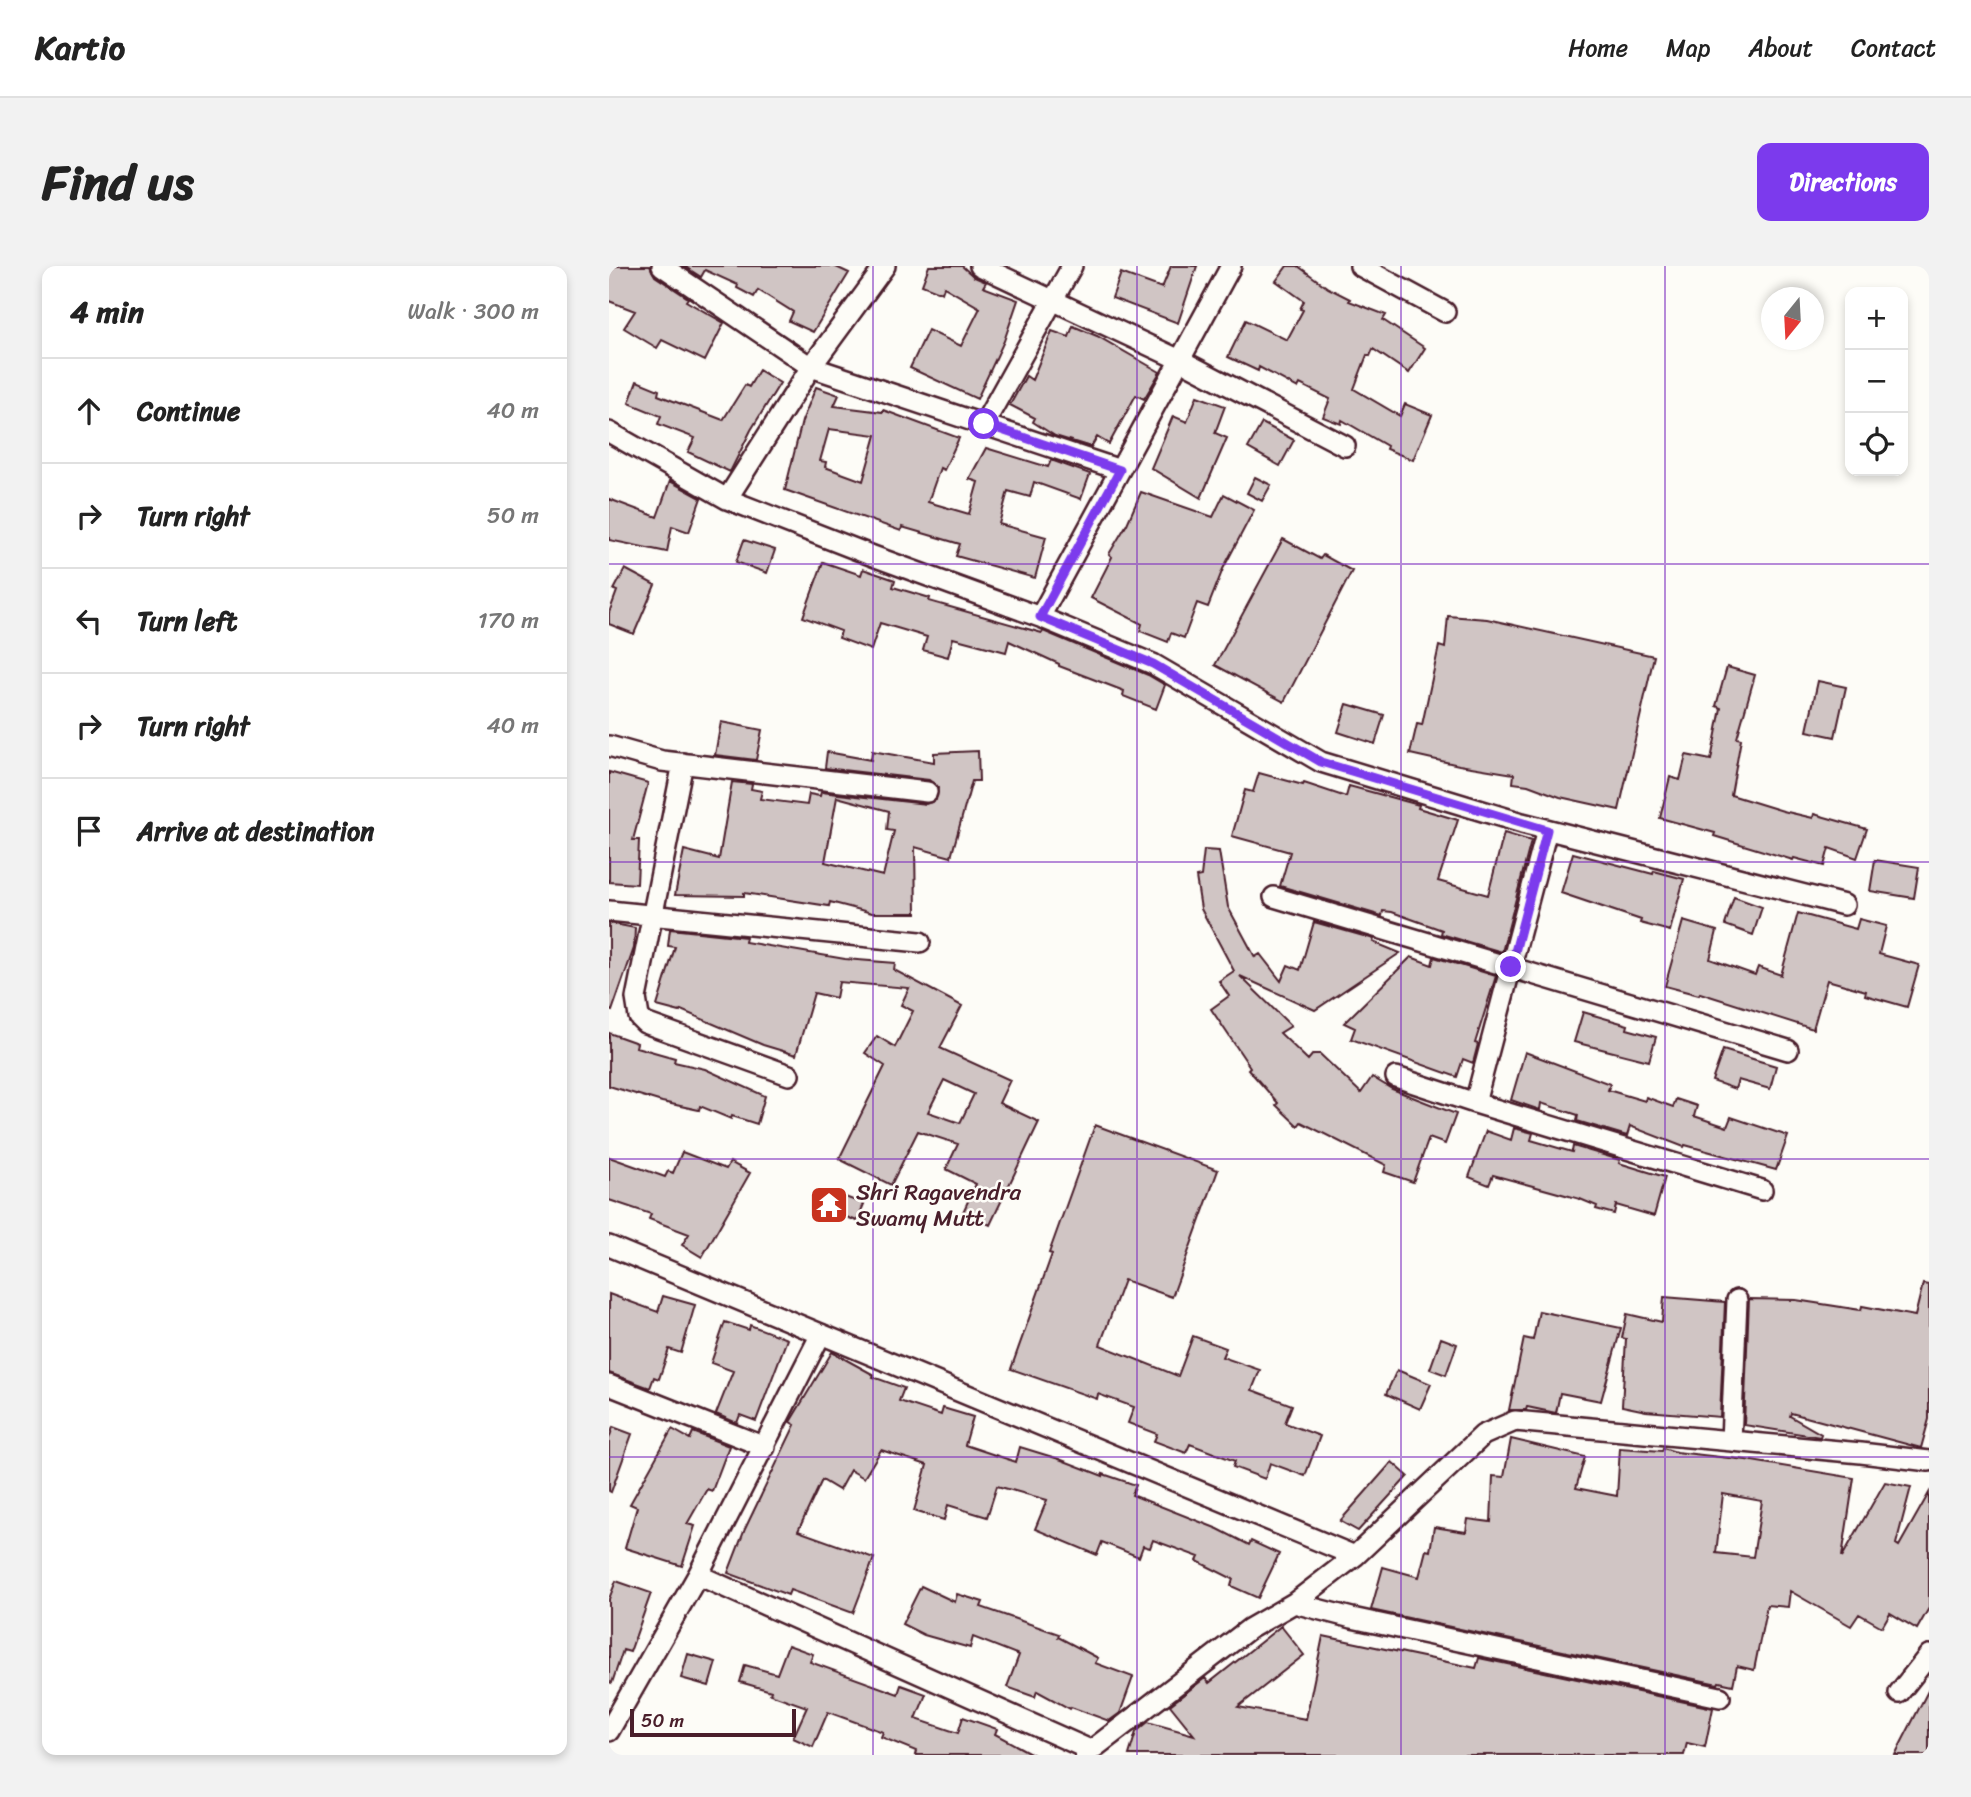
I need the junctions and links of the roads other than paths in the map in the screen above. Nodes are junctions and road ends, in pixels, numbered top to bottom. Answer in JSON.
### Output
{"nodes":[{"id":1,"x":662,"y":266,"type":"edge"},
{"id":2,"x":885,"y":266,"type":"edge"},
{"id":3,"x":980,"y":266,"type":"edge"},
{"id":4,"x":1072,"y":266,"type":"edge"},
{"id":5,"x":1231,"y":266,"type":"edge"},
{"id":6,"x":1360,"y":266,"type":"edge"},
{"id":7,"x":1053,"y":301,"type":"junction"},
{"id":8,"x":1445,"y":312,"type":"dead end"},
{"id":9,"x":1180,"y":360,"type":"junction"},
{"id":10,"x":811,"y":367,"type":"junction"},
{"id":11,"x":984,"y":424,"type":"junction"},
{"id":12,"x":609,"y":432,"type":"edge"},
{"id":13,"x":1345,"y":446,"type":"dead end"},
{"id":14,"x":1120,"y":470,"type":"junction"},
{"id":15,"x":727,"y":499,"type":"junction"},
{"id":16,"x":1040,"y":617,"type":"junction"},
{"id":17,"x":609,"y":746,"type":"edge"},
{"id":18,"x":683,"y":763,"type":"junction"},
{"id":19,"x":927,"y":792,"type":"dead end"},
{"id":20,"x":1547,"y":830,"type":"junction"},
{"id":21,"x":1274,"y":897,"type":"dead end"},
{"id":22,"x":1844,"y":905,"type":"dead end"},
{"id":23,"x":609,"y":911,"type":"edge"},
{"id":24,"x":653,"y":914,"type":"junction"},
{"id":25,"x":920,"y":942,"type":"dead end"},
{"id":26,"x":1511,"y":967,"type":"junction"},
{"id":27,"x":1788,"y":1050,"type":"dead end"},
{"id":28,"x":789,"y":1075,"type":"dead end"},
{"id":29,"x":1395,"y":1077,"type":"dead end"},
{"id":30,"x":1475,"y":1103,"type":"junction"},
{"id":31,"x":1762,"y":1190,"type":"dead end"},
{"id":32,"x":609,"y":1246,"type":"edge"},
{"id":33,"x":1737,"y":1300,"type":"dead end"},
{"id":34,"x":821,"y":1334,"type":"junction"},
{"id":35,"x":609,"y":1385,"type":"edge"},
{"id":36,"x":1731,"y":1441,"type":"junction"},
{"id":37,"x":765,"y":1447,"type":"junction"},
{"id":38,"x":1929,"y":1461,"type":"edge"},
{"id":39,"x":1355,"y":1556,"type":"junction"},
{"id":40,"x":698,"y":1575,"type":"junction"},
{"id":41,"x":1294,"y":1603,"type":"junction"},
{"id":42,"x":1929,"y":1655,"type":"edge"},
{"id":43,"x":1899,"y":1693,"type":"dead end"},
{"id":44,"x":1720,"y":1697,"type":"dead end"},
{"id":45,"x":614,"y":1708,"type":"edge"},
{"id":46,"x":609,"y":1731,"type":"edge"},
{"id":47,"x":1087,"y":1753,"type":"edge"}],
"edges":[{"from":1,"to":10,"type":"street"},
{"from":2,"to":10,"type":"street"},
{"from":3,"to":7,"type":"street"},
{"from":4,"to":7,"type":"street"},
{"from":5,"to":9,"type":"street"},
{"from":6,"to":8,"type":"street"},
{"from":7,"to":9,"type":"street"},
{"from":7,"to":11,"type":"street"},
{"from":9,"to":13,"type":"street"},
{"from":9,"to":14,"type":"street"},
{"from":10,"to":11,"type":"street"},
{"from":10,"to":15,"type":"street"},
{"from":11,"to":14,"type":"street"},
{"from":12,"to":15,"type":"street"},
{"from":14,"to":16,"type":"street"},
{"from":15,"to":16,"type":"street"},
{"from":16,"to":20,"type":"street"},
{"from":17,"to":18,"type":"street"},
{"from":18,"to":19,"type":"street"},
{"from":18,"to":24,"type":"street"},
{"from":20,"to":22,"type":"street"},
{"from":20,"to":26,"type":"street"},
{"from":21,"to":26,"type":"street"},
{"from":23,"to":24,"type":"street"},
{"from":24,"to":25,"type":"street"},
{"from":24,"to":28,"type":"street"},
{"from":26,"to":27,"type":"street"},
{"from":26,"to":30,"type":"street"},
{"from":29,"to":30,"type":"street"},
{"from":30,"to":31,"type":"street"},
{"from":32,"to":34,"type":"street"},
{"from":33,"to":36,"type":"street"},
{"from":34,"to":37,"type":"street"},
{"from":34,"to":39,"type":"street"},
{"from":35,"to":37,"type":"street"},
{"from":36,"to":38,"type":"street"},
{"from":36,"to":39,"type":"street"},
{"from":37,"to":40,"type":"street"},
{"from":39,"to":41,"type":"street"},
{"from":40,"to":45,"type":"street"},
{"from":40,"to":47,"type":"street"},
{"from":41,"to":44,"type":"street"},
{"from":41,"to":47,"type":"street"},
{"from":42,"to":43,"type":"street"},
{"from":45,"to":46,"type":"street"}]}
